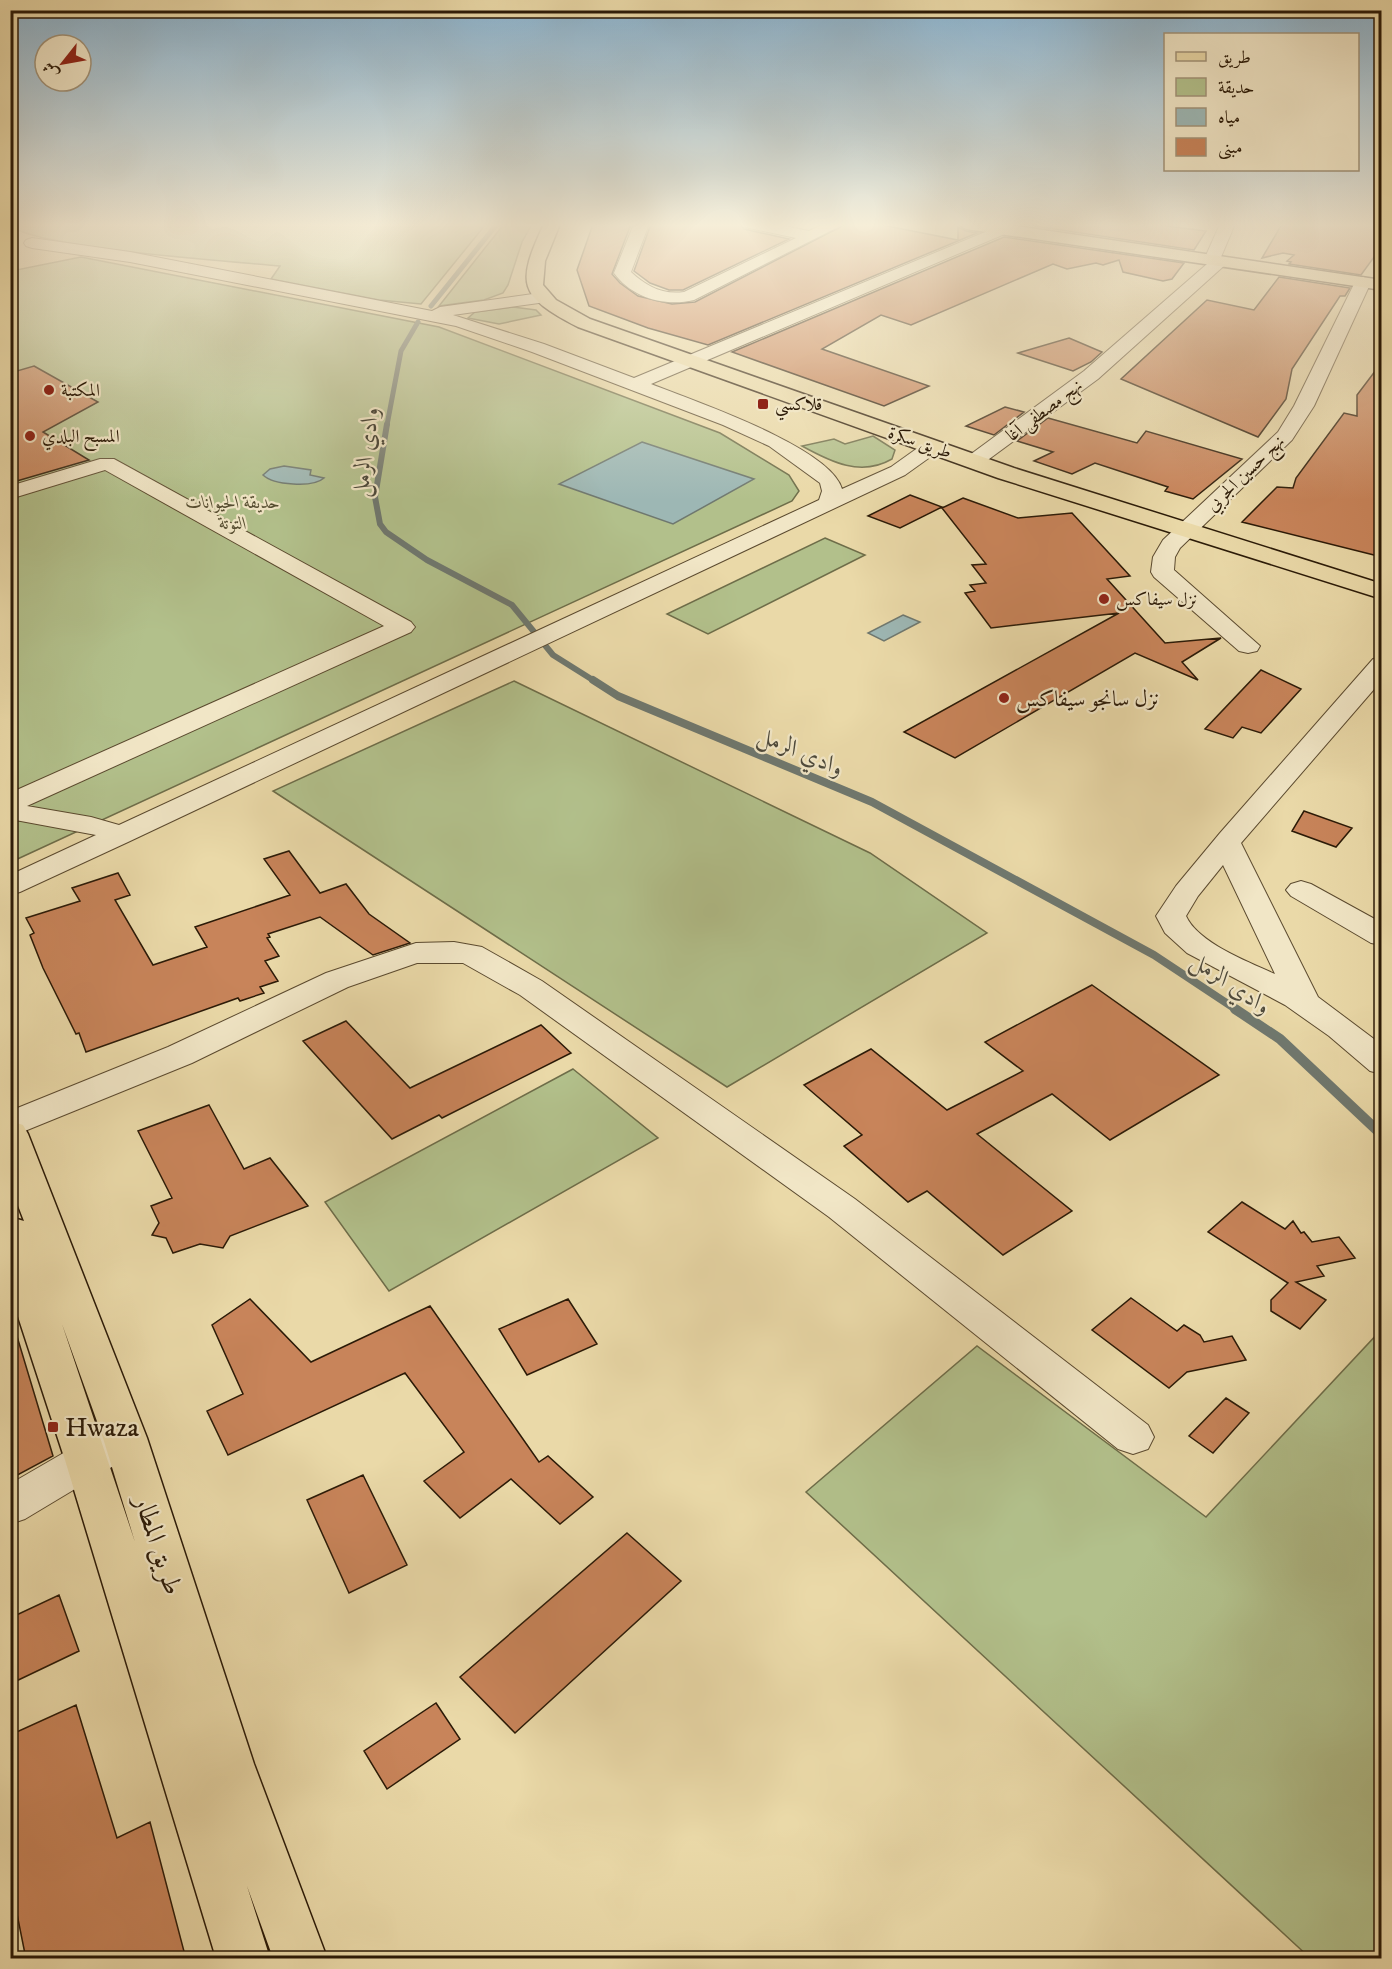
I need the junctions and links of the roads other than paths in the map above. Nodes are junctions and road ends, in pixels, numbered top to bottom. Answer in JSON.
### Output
{"nodes":[{"id":1,"x":465,"y":316,"type":"edge"},
{"id":2,"x":568,"y":316,"type":"edge"},
{"id":3,"x":801,"y":316,"type":"edge"},
{"id":4,"x":1156,"y":316,"type":"edge"},
{"id":5,"x":1354,"y":316,"type":"edge"},
{"id":6,"x":690,"y":363,"type":"junction"},
{"id":7,"x":633,"y":385,"type":"junction"},
{"id":8,"x":923,"y":459,"type":"junction"},
{"id":9,"x":974,"y":461,"type":"junction"},
{"id":10,"x":809,"y":464,"type":"junction"},
{"id":11,"x":1006,"y":472,"type":"junction"},
{"id":12,"x":10,"y":493,"type":"edge"},
{"id":13,"x":827,"y":504,"type":"junction"},
{"id":14,"x":1185,"y":531,"type":"junction"},
{"id":15,"x":1382,"y":592,"type":"edge"},
{"id":16,"x":1248,"y":645,"type":"dead end"},
{"id":17,"x":1382,"y":664,"type":"edge"},
{"id":18,"x":10,"y":803,"type":"edge"},
{"id":19,"x":10,"y":811,"type":"edge"},
{"id":20,"x":118,"y":836,"type":"junction"},
{"id":21,"x":1227,"y":843,"type":"junction"},
{"id":22,"x":10,"y":886,"type":"edge"},
{"id":23,"x":1301,"y":890,"type":"dead end"},
{"id":24,"x":1382,"y":936,"type":"edge"},
{"id":25,"x":1305,"y":1004,"type":"junction"},
{"id":26,"x":1382,"y":1063,"type":"edge"},
{"id":27,"x":10,"y":1125,"type":"edge"},
{"id":28,"x":10,"y":1134,"type":"edge"},
{"id":29,"x":10,"y":1231,"type":"edge"},
{"id":30,"x":1133,"y":1437,"type":"dead end"},
{"id":31,"x":106,"y":1449,"type":"junction"},
{"id":32,"x":10,"y":1506,"type":"edge"},
{"id":33,"x":243,"y":1959,"type":"edge"},
{"id":34,"x":300,"y":1959,"type":"edge"}],
"edges":[{"from":1,"to":7,"type":"street"},
{"from":2,"to":6,"type":"main road","name":"طريق سكرة"},
{"from":3,"to":6,"type":"street"},
{"from":4,"to":9,"type":"street","name":"نهج مصطفى آغا"},
{"from":5,"to":14,"type":"street","name":"نهج حسين الجربي"},
{"from":6,"to":7,"type":"street"},
{"from":6,"to":8,"type":"main road","name":"طريق سكرة"},
{"from":7,"to":10,"type":"street"},
{"from":8,"to":9,"type":"main road","name":"طريق سكرة"},
{"from":8,"to":10,"type":"street"},
{"from":8,"to":11,"type":"main road"},
{"from":8,"to":13,"type":"street"},
{"from":9,"to":11,"type":"main road","name":"طريق سكرة"},
{"from":10,"to":13,"type":"street"},
{"from":11,"to":14,"type":"main road","name":"طريق سكرة"},
{"from":12,"to":18,"type":"street"},
{"from":13,"to":20,"type":"street"},
{"from":14,"to":15,"type":"main road","name":"طريق سكرة"},
{"from":14,"to":16,"type":"street","name":"نهج حسين الجربي"},
{"from":17,"to":21,"type":"street"},
{"from":19,"to":20,"type":"street"},
{"from":20,"to":22,"type":"street"},
{"from":21,"to":25,"type":"street"},
{"from":21,"to":25,"type":"street"},
{"from":23,"to":24,"type":"street"},
{"from":25,"to":26,"type":"street"},
{"from":27,"to":30,"type":"street"},
{"from":28,"to":31,"type":"main road","name":"طريق المطار"},
{"from":29,"to":31,"type":"main road","name":"طريق المطار"},
{"from":31,"to":32,"type":"street"},
{"from":31,"to":33,"type":"main road","name":"طريق المطار"},
{"from":31,"to":34,"type":"main road","name":"طريق المطار"}]}
